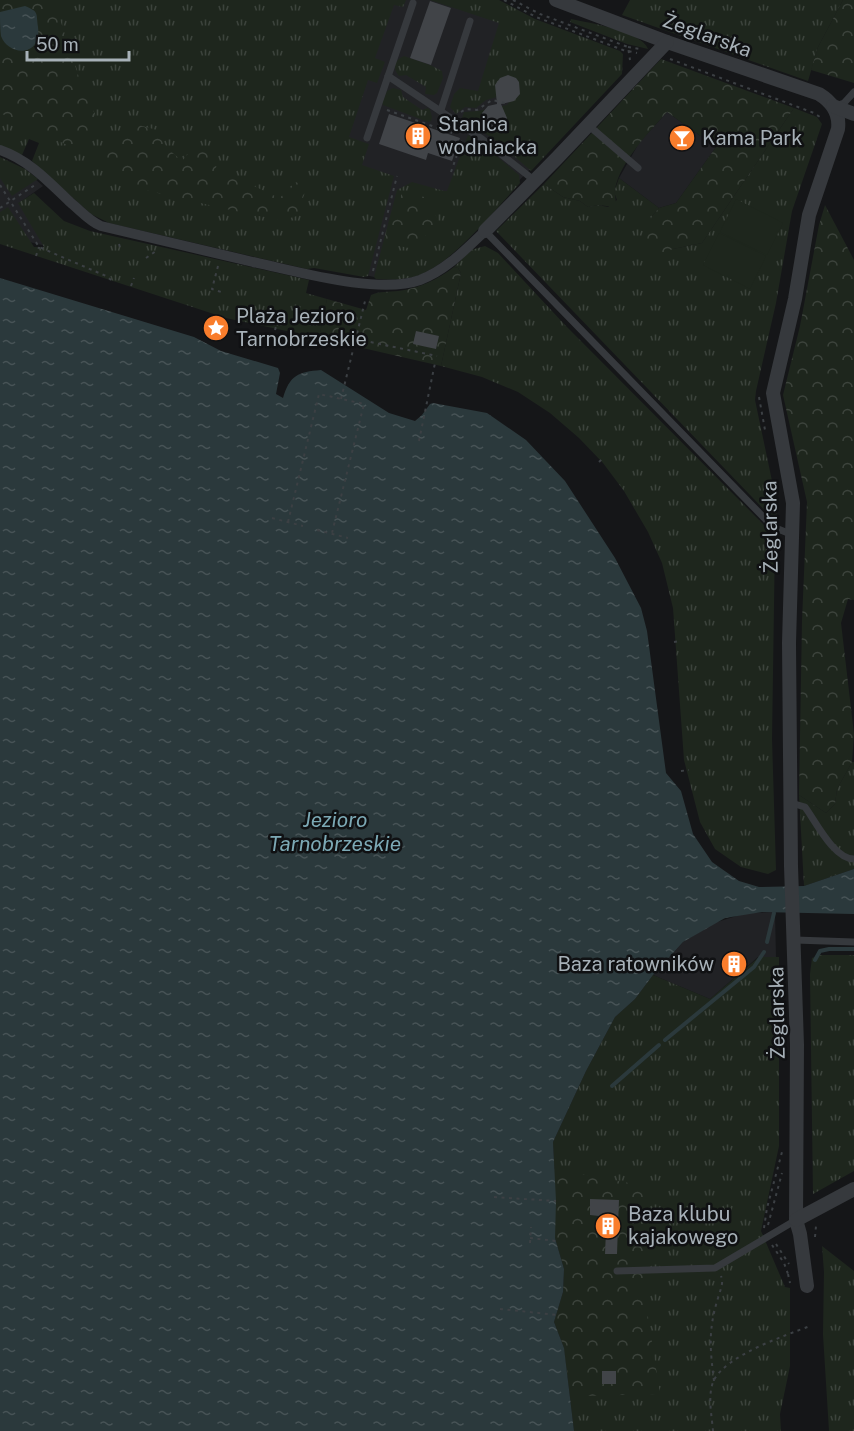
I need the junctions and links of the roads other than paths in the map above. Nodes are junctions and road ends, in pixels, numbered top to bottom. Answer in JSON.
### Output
{"nodes":[{"id":1,"x":556,"y":0,"type":"edge"},
{"id":2,"x":413,"y":3,"type":"dead end"},
{"id":3,"x":470,"y":21,"type":"dead end"},
{"id":4,"x":667,"y":42,"type":"junction"},
{"id":5,"x":388,"y":76,"type":"junction"},
{"id":6,"x":854,"y":92,"type":"edge"},
{"id":7,"x":833,"y":106,"type":"junction"},
{"id":8,"x":441,"y":110,"type":"junction"},
{"id":9,"x":854,"y":114,"type":"edge"},
{"id":10,"x":588,"y":125,"type":"junction"},
{"id":11,"x":367,"y":138,"type":"dead end"},
{"id":12,"x":0,"y":150,"type":"edge"},
{"id":13,"x":638,"y":168,"type":"dead end"},
{"id":14,"x":535,"y":181,"type":"junction"},
{"id":15,"x":485,"y":231,"type":"junction"},
{"id":16,"x":793,"y":535,"type":"junction"},
{"id":17,"x":791,"y":803,"type":"junction"},
{"id":18,"x":854,"y":858,"type":"edge"},
{"id":19,"x":794,"y":934,"type":"junction"},
{"id":20,"x":854,"y":942,"type":"edge"},
{"id":21,"x":854,"y":1189,"type":"edge"},
{"id":22,"x":796,"y":1220,"type":"junction"},
{"id":23,"x":617,"y":1271,"type":"dead end"},
{"id":24,"x":807,"y":1286,"type":"dead end"}],
"edges":[{"from":1,"to":4,"type":"street","name":"Żeglarska"},
{"from":2,"to":5,"type":"lane"},
{"from":3,"to":8,"type":"lane"},
{"from":4,"to":7,"type":"street","name":"Żeglarska"},
{"from":4,"to":10,"type":"street"},
{"from":5,"to":8,"type":"lane"},
{"from":5,"to":11,"type":"lane"},
{"from":6,"to":7,"type":"lane"},
{"from":7,"to":9,"type":"street"},
{"from":7,"to":16,"type":"street","name":"Żeglarska"},
{"from":8,"to":14,"type":"lane"},
{"from":10,"to":13,"type":"lane"},
{"from":10,"to":14,"type":"street"},
{"from":12,"to":15,"type":"street"},
{"from":14,"to":15,"type":"street"},
{"from":15,"to":16,"type":"lane"},
{"from":16,"to":17,"type":"street","name":"Żeglarska"},
{"from":17,"to":18,"type":"lane"},
{"from":17,"to":19,"type":"street","name":"Żeglarska"},
{"from":19,"to":20,"type":"lane"},
{"from":19,"to":22,"type":"street","name":"Żeglarska"},
{"from":21,"to":22,"type":"street"},
{"from":22,"to":23,"type":"lane"},
{"from":22,"to":24,"type":"street","name":"Żeglarska"}]}
